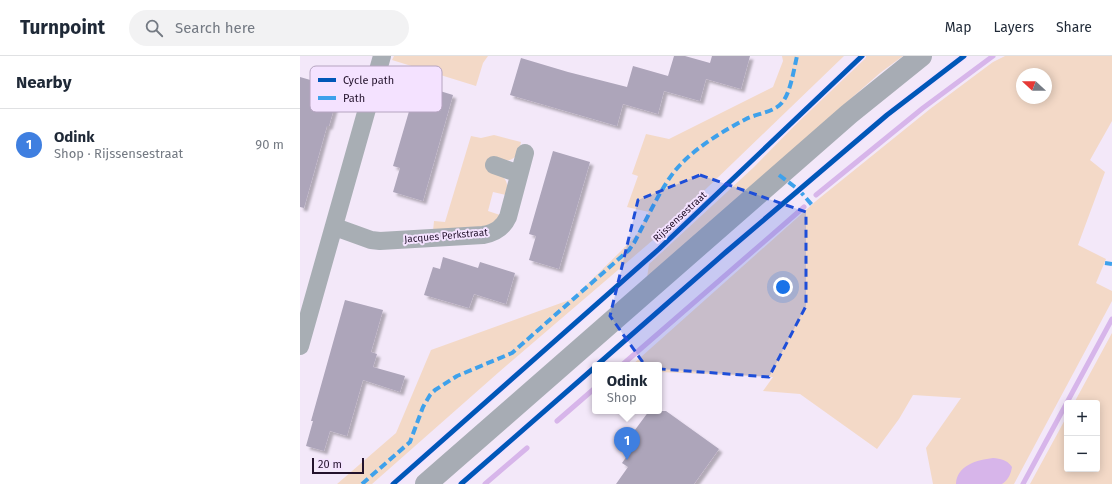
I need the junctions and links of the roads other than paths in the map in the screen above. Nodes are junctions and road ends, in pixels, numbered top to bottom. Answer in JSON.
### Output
{"nodes":[{"id":1,"x":382,"y":56,"type":"edge"},
{"id":2,"x":922,"y":56,"type":"edge"},
{"id":3,"x":379,"y":66,"type":"edge"},
{"id":4,"x":367,"y":112,"type":"edge"},
{"id":5,"x":525,"y":153,"type":"dead end"},
{"id":6,"x":494,"y":165,"type":"dead end"},
{"id":7,"x":519,"y":174,"type":"junction"},
{"id":8,"x":335,"y":226,"type":"junction"},
{"id":9,"x":300,"y":346,"type":"edge"},
{"id":10,"x":426,"y":484,"type":"edge"}],
"edges":[{"from":1,"to":3,"type":"street"},
{"from":2,"to":10,"type":"main road"},
{"from":4,"to":8,"type":"street"},
{"from":5,"to":7,"type":"street","name":"Jacques Perkstraat"},
{"from":6,"to":7,"type":"street"},
{"from":7,"to":8,"type":"street","name":"Jacques Perkstraat"},
{"from":8,"to":9,"type":"street"}]}
